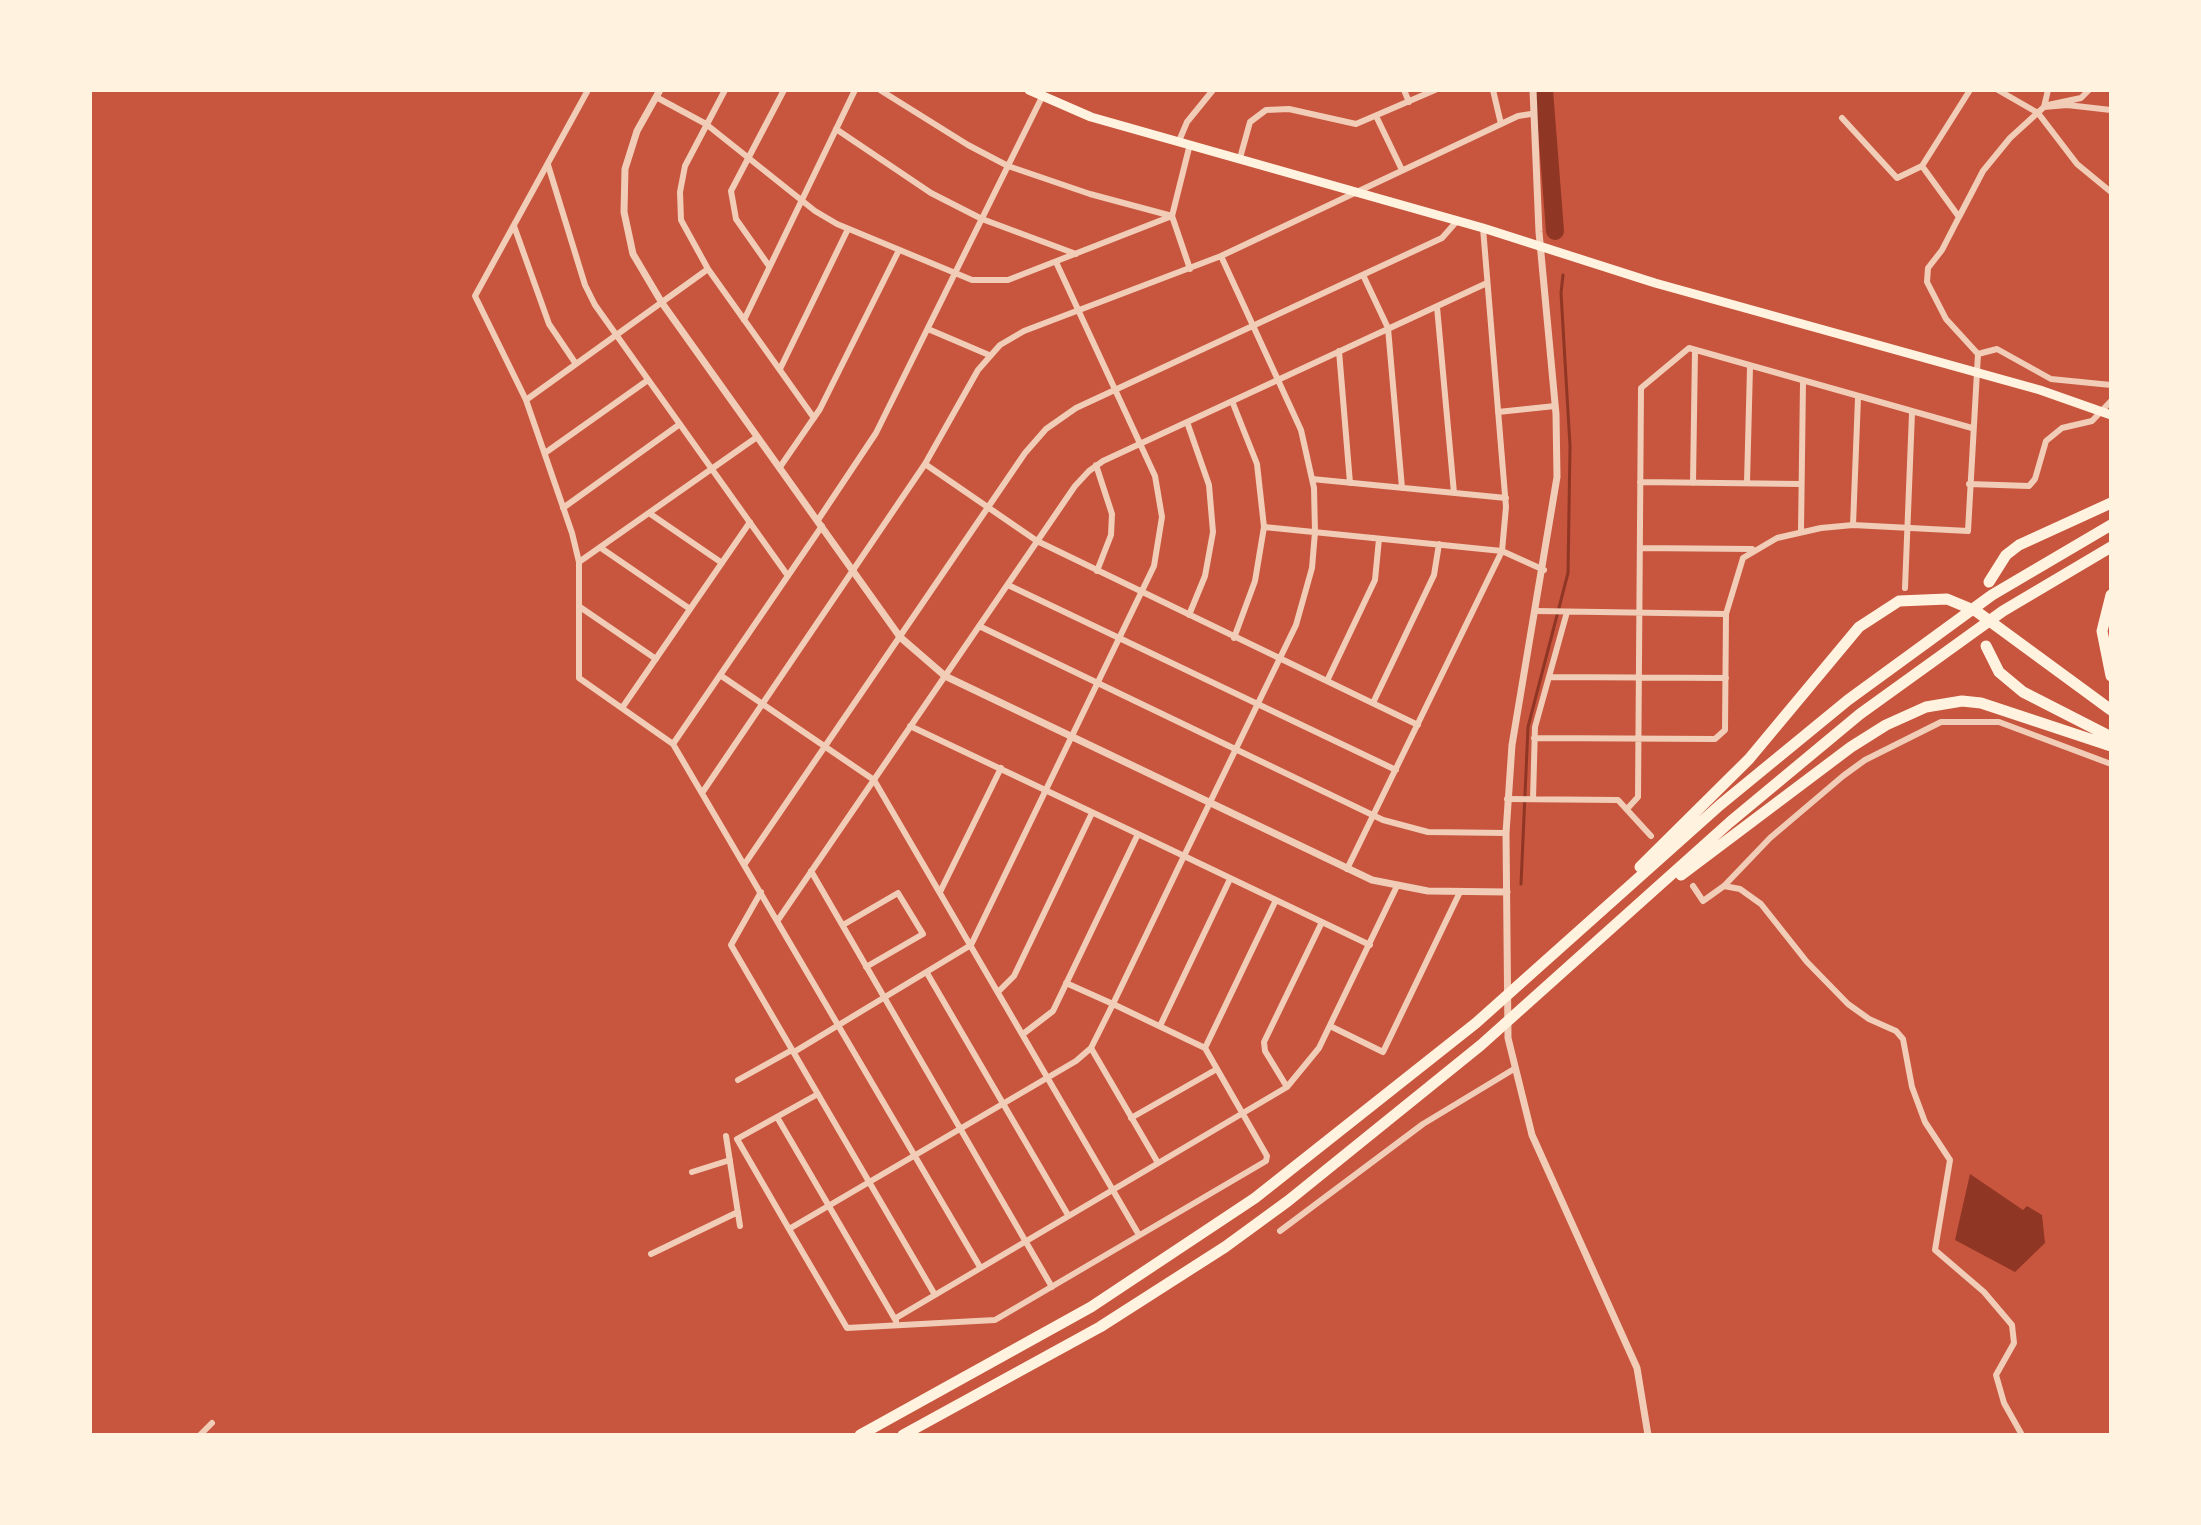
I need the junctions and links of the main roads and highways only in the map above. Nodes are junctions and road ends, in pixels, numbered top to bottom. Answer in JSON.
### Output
{"nodes":[{"id":1,"x":1029,"y":90,"type":"edge"},
{"id":2,"x":2111,"y":415,"type":"edge"},
{"id":3,"x":2111,"y":503,"type":"edge"},
{"id":4,"x":2111,"y":525,"type":"edge"},
{"id":5,"x":2111,"y":547,"type":"edge"},
{"id":6,"x":1989,"y":582,"type":"dead end"},
{"id":7,"x":2111,"y":595,"type":"edge"},
{"id":8,"x":1986,"y":646,"type":"dead end"},
{"id":9,"x":2111,"y":676,"type":"edge"},
{"id":10,"x":2111,"y":710,"type":"edge"},
{"id":11,"x":2111,"y":737,"type":"edge"},
{"id":12,"x":2111,"y":746,"type":"edge"},
{"id":13,"x":1588,"y":923,"type":"junction"},
{"id":14,"x":1598,"y":939,"type":"junction"},
{"id":15,"x":860,"y":1435,"type":"edge"},
{"id":16,"x":903,"y":1435,"type":"edge"}],
"edges":[{"from":1,"to":2,"type":"main road"},
{"from":3,"to":6,"type":"highway"},
{"from":4,"to":13,"type":"highway"},
{"from":5,"to":14,"type":"highway"},
{"from":7,"to":9,"type":"highway"},
{"from":8,"to":11,"type":"highway"},
{"from":10,"to":13,"type":"highway"},
{"from":12,"to":14,"type":"highway"},
{"from":13,"to":15,"type":"highway"},
{"from":14,"to":16,"type":"highway"}]}
